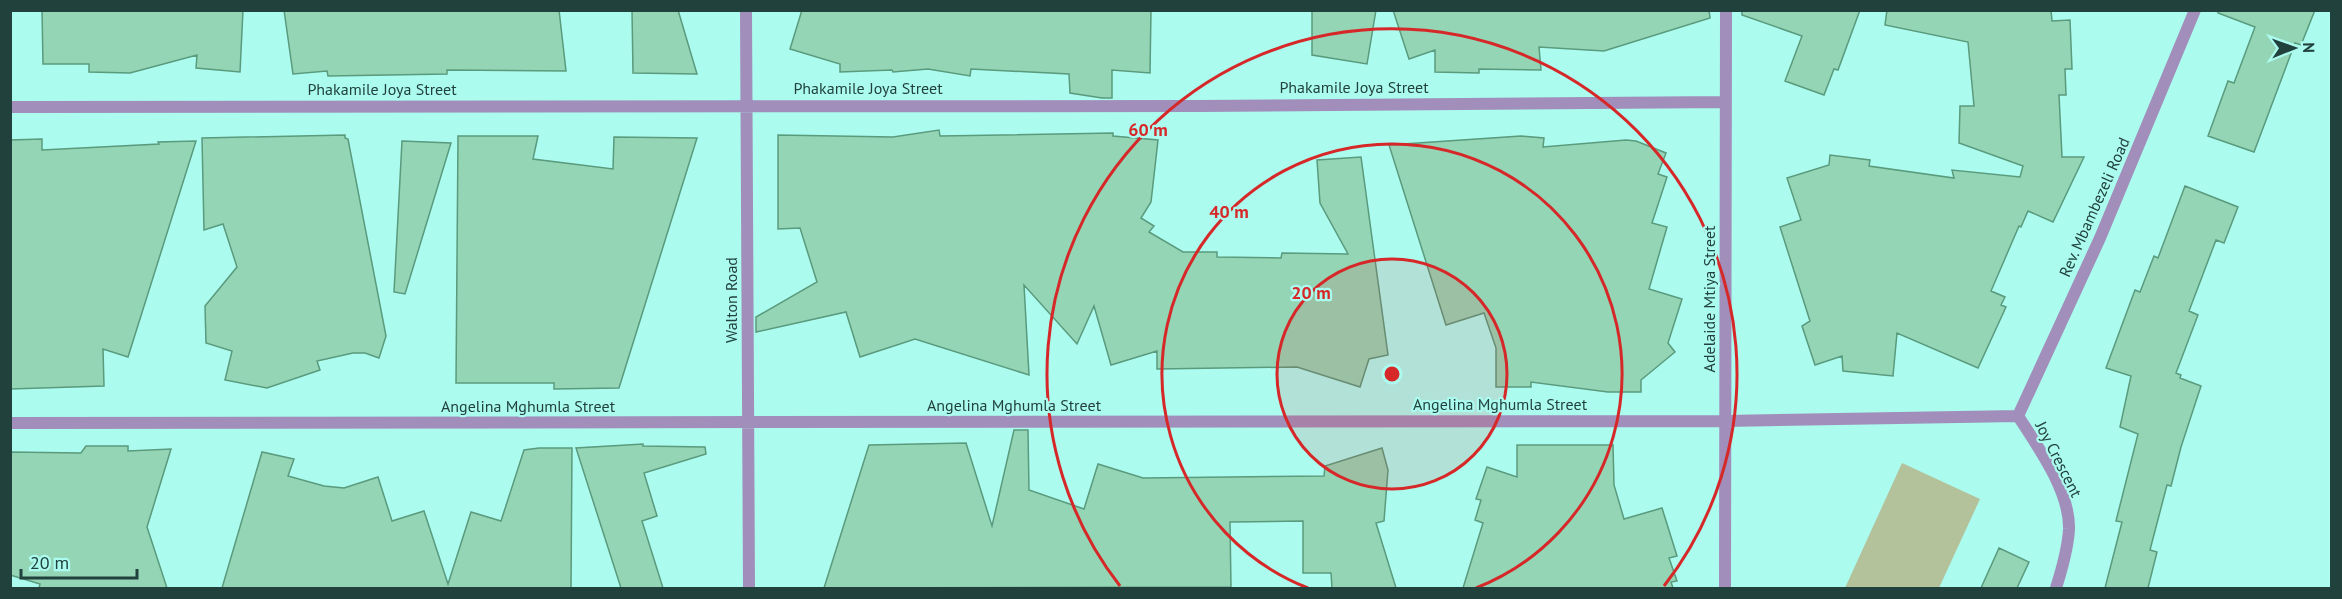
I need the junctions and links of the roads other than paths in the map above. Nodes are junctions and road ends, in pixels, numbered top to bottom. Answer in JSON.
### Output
{"nodes":[{"id":1,"x":746,"y":10,"type":"edge"},
{"id":2,"x":1726,"y":10,"type":"edge"},
{"id":3,"x":2195,"y":10,"type":"edge"},
{"id":4,"x":1726,"y":102,"type":"junction"},
{"id":5,"x":747,"y":105,"type":"junction"},
{"id":6,"x":10,"y":107,"type":"edge"},
{"id":7,"x":2018,"y":416,"type":"junction"},
{"id":8,"x":1725,"y":421,"type":"junction"},
{"id":9,"x":748,"y":422,"type":"junction"},
{"id":10,"x":10,"y":423,"type":"edge"},
{"id":11,"x":749,"y":588,"type":"edge"},
{"id":12,"x":1725,"y":588,"type":"edge"},
{"id":13,"x":2056,"y":588,"type":"edge"}],
"edges":[{"from":1,"to":5,"type":"street","name":"Walton Road"},
{"from":2,"to":4,"type":"street","name":"Adelaide Mtiya Street"},
{"from":3,"to":7,"type":"street","name":"Rev. Mbambezeli Road"},
{"from":4,"to":5,"type":"street","name":"Phakamile Joya Street"},
{"from":4,"to":8,"type":"street","name":"Adelaide Mtiya Street"},
{"from":5,"to":6,"type":"street","name":"Phakamile Joya Street"},
{"from":5,"to":9,"type":"street","name":"Walton Road"},
{"from":7,"to":8,"type":"street","name":"Angelina Mghumla Street"},
{"from":7,"to":13,"type":"street","name":"Joy Crescent"},
{"from":8,"to":9,"type":"street","name":"Angelina Mghumla Street"},
{"from":8,"to":12,"type":"street","name":"Adelaide Mtiya Street"},
{"from":9,"to":10,"type":"street","name":"Angelina Mghumla Street"},
{"from":9,"to":11,"type":"street","name":"Walton Road"}]}
